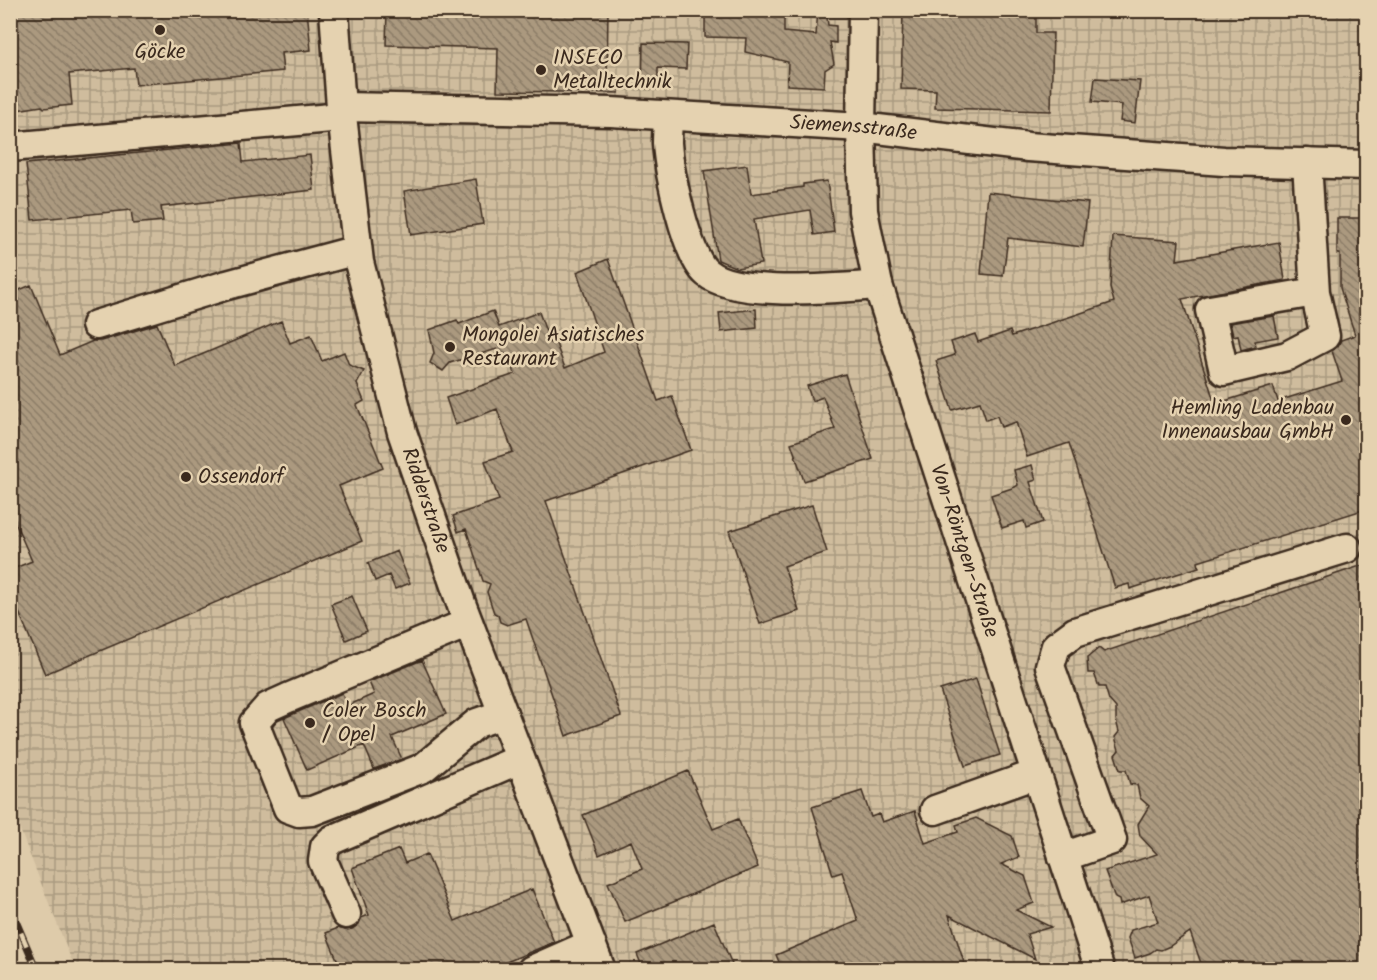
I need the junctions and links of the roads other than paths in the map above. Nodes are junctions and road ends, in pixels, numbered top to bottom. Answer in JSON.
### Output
{"nodes":[{"id":1,"x":334,"y":10,"type":"edge"},
{"id":2,"x":863,"y":10,"type":"edge"},
{"id":3,"x":341,"y":112,"type":"junction"},
{"id":4,"x":668,"y":116,"type":"junction"},
{"id":5,"x":861,"y":127,"type":"junction"},
{"id":6,"x":10,"y":147,"type":"edge"},
{"id":7,"x":1306,"y":163,"type":"junction"},
{"id":8,"x":1366,"y":165,"type":"edge"},
{"id":9,"x":357,"y":250,"type":"junction"},
{"id":10,"x":878,"y":285,"type":"junction"},
{"id":11,"x":1315,"y":292,"type":"dead end"},
{"id":12,"x":96,"y":324,"type":"dead end"},
{"id":13,"x":1347,"y":548,"type":"dead end"},
{"id":14,"x":468,"y":623,"type":"junction"},
{"id":15,"x":503,"y":714,"type":"junction"},
{"id":16,"x":520,"y":759,"type":"junction"},
{"id":17,"x":1036,"y":774,"type":"junction"},
{"id":18,"x":935,"y":810,"type":"dead end"},
{"id":19,"x":1063,"y":857,"type":"junction"},
{"id":20,"x":346,"y":914,"type":"dead end"},
{"id":21,"x":596,"y":957,"type":"edge"},
{"id":22,"x":532,"y":969,"type":"edge"},
{"id":23,"x":1100,"y":969,"type":"edge"}],
"edges":[{"from":1,"to":3,"type":"street","name":"Ridderstraße"},
{"from":2,"to":5,"type":"street","name":"Von-Röntgen-Straße"},
{"from":3,"to":4,"type":"street","name":"Siemensstraße"},
{"from":3,"to":6,"type":"street","name":"Siemensstraße"},
{"from":3,"to":9,"type":"street","name":"Ridderstraße"},
{"from":4,"to":5,"type":"street","name":"Siemensstraße"},
{"from":4,"to":10,"type":"street"},
{"from":5,"to":7,"type":"street","name":"Siemensstraße"},
{"from":5,"to":10,"type":"street","name":"Von-Röntgen-Straße"},
{"from":7,"to":8,"type":"street","name":"Siemensstraße"},
{"from":7,"to":11,"type":"street"},
{"from":9,"to":12,"type":"street"},
{"from":9,"to":14,"type":"street","name":"Ridderstraße"},
{"from":10,"to":17,"type":"street","name":"Von-Röntgen-Straße"},
{"from":13,"to":19,"type":"street"},
{"from":14,"to":15,"type":"street","name":"Ridderstraße"},
{"from":14,"to":15,"type":"street"},
{"from":15,"to":16,"type":"street","name":"Ridderstraße"},
{"from":16,"to":20,"type":"street"},
{"from":16,"to":21,"type":"street","name":"Ridderstraße"},
{"from":17,"to":18,"type":"street"},
{"from":17,"to":19,"type":"street","name":"Von-Röntgen-Straße"},
{"from":19,"to":23,"type":"street","name":"Von-Röntgen-Straße"},
{"from":21,"to":22,"type":"street"}]}
